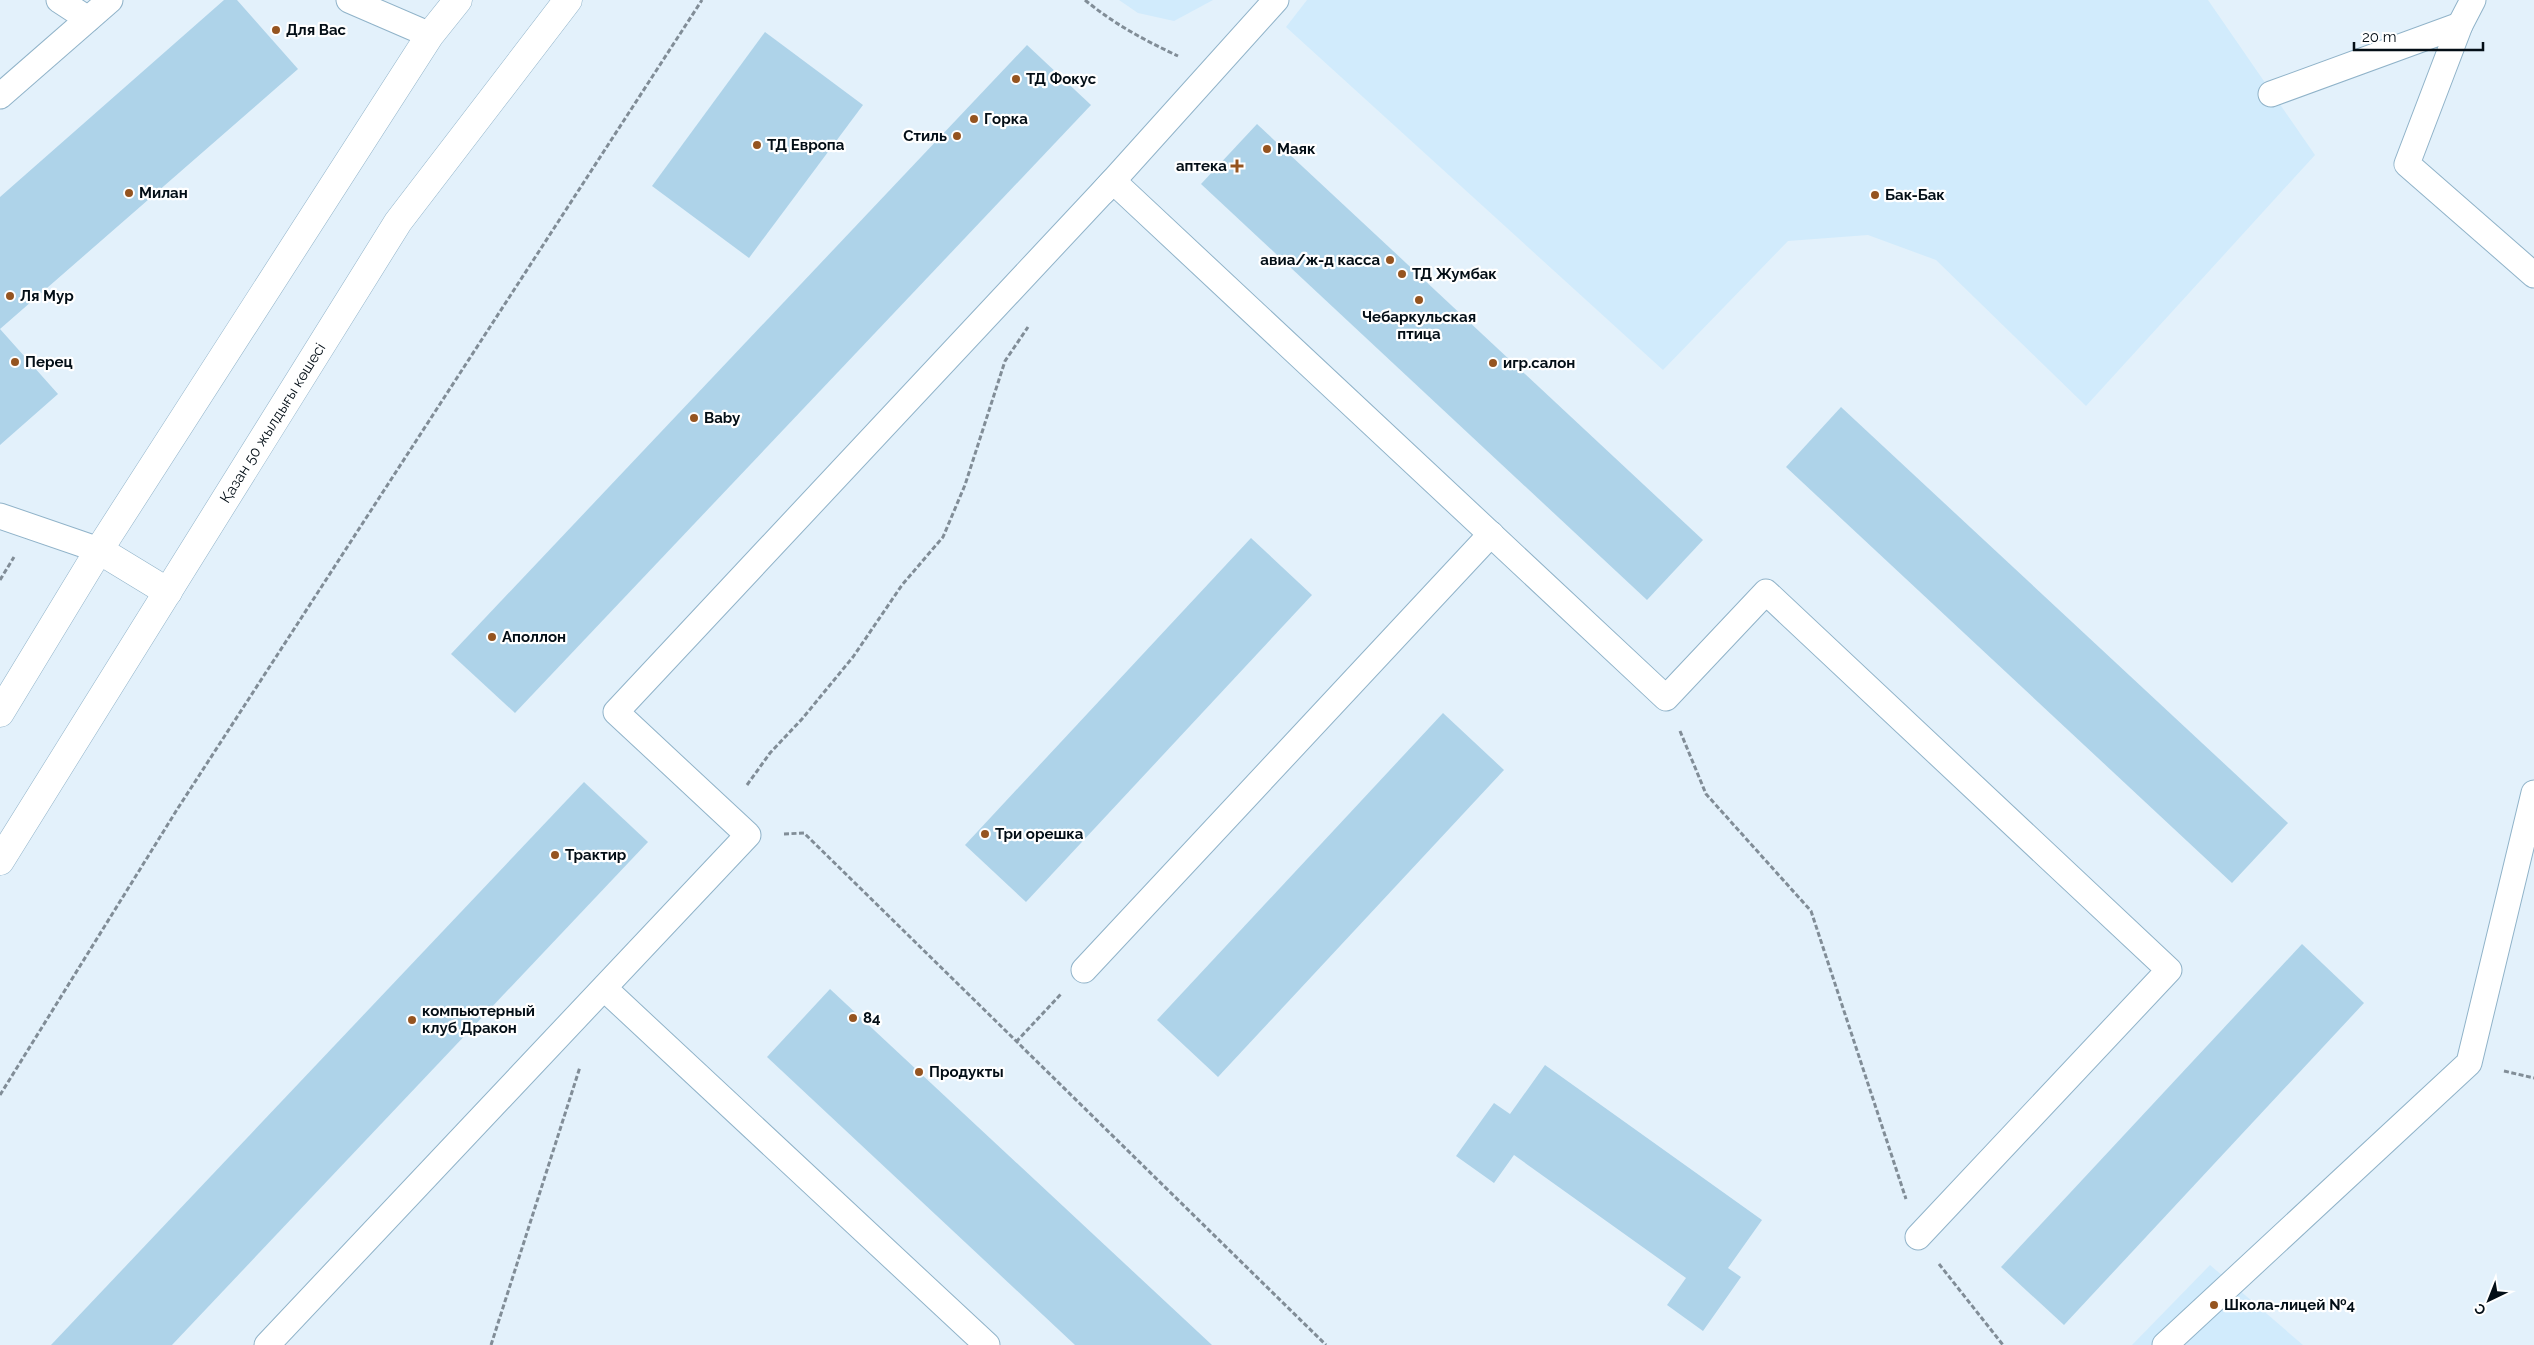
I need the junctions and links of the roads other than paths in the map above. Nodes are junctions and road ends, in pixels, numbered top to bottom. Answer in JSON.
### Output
{"nodes":[{"id":1,"x":59,"y":0,"type":"edge"},
{"id":2,"x":110,"y":0,"type":"edge"},
{"id":3,"x":349,"y":0,"type":"edge"},
{"id":4,"x":458,"y":0,"type":"edge"},
{"id":5,"x":568,"y":0,"type":"edge"},
{"id":6,"x":1276,"y":0,"type":"edge"},
{"id":7,"x":2473,"y":0,"type":"edge"},
{"id":8,"x":88,"y":19,"type":"junction"},
{"id":9,"x":2460,"y":25,"type":"junction"},
{"id":10,"x":430,"y":35,"type":"junction"},
{"id":11,"x":2271,"y":94,"type":"dead end"},
{"id":12,"x":0,"y":96,"type":"edge"},
{"id":13,"x":1096,"y":199,"type":"junction"},
{"id":14,"x":2534,"y":275,"type":"edge"},
{"id":15,"x":0,"y":516,"type":"edge"},
{"id":16,"x":1491,"y":534,"type":"junction"},
{"id":17,"x":99,"y":550,"type":"junction"},
{"id":18,"x":168,"y":592,"type":"junction"},
{"id":19,"x":0,"y":713,"type":"edge"},
{"id":20,"x":2534,"y":794,"type":"edge"},
{"id":21,"x":0,"y":861,"type":"edge"},
{"id":22,"x":1084,"y":970,"type":"road end"},
{"id":23,"x":605,"y":988,"type":"junction"},
{"id":24,"x":1918,"y":1237,"type":"road end"},
{"id":25,"x":2168,"y":1344,"type":"edge"},
{"id":26,"x":267,"y":1345,"type":"edge"},
{"id":27,"x":987,"y":1345,"type":"edge"}],
"edges":[{"from":1,"to":8,"type":"lane"},
{"from":2,"to":8,"type":"lane"},
{"from":3,"to":10,"type":"lane"},
{"from":4,"to":10,"type":"street"},
{"from":5,"to":18,"type":"street","name":"Қазан 50 жылдығы көшесі"},
{"from":6,"to":13,"type":"lane"},
{"from":7,"to":9,"type":"lane"},
{"from":8,"to":12,"type":"lane"},
{"from":9,"to":11,"type":"lane"},
{"from":9,"to":14,"type":"lane"},
{"from":10,"to":17,"type":"street"},
{"from":13,"to":16,"type":"lane"},
{"from":13,"to":23,"type":"lane"},
{"from":15,"to":17,"type":"lane"},
{"from":16,"to":22,"type":"lane"},
{"from":16,"to":24,"type":"lane"},
{"from":17,"to":18,"type":"street"},
{"from":17,"to":19,"type":"street"},
{"from":18,"to":21,"type":"street","name":"Қазан 50 жылдығы көшесі"},
{"from":20,"to":25,"type":"lane"},
{"from":23,"to":26,"type":"lane"},
{"from":23,"to":27,"type":"lane"}]}
